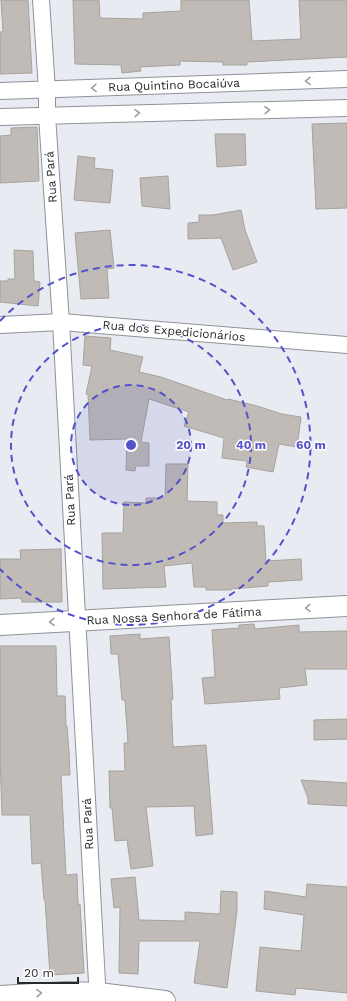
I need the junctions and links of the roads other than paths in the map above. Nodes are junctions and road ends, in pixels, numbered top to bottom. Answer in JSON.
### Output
{"nodes":[{"id":1,"x":41,"y":0,"type":"edge"},
{"id":2,"x":347,"y":79,"type":"edge"},
{"id":3,"x":47,"y":90,"type":"junction"},
{"id":4,"x":0,"y":91,"type":"edge"},
{"id":5,"x":347,"y":108,"type":"edge"},
{"id":6,"x":47,"y":116,"type":"junction"},
{"id":7,"x":0,"y":117,"type":"edge"},
{"id":8,"x":61,"y":322,"type":"junction"},
{"id":9,"x":0,"y":325,"type":"edge"},
{"id":10,"x":347,"y":345,"type":"edge"},
{"id":11,"x":347,"y":606,"type":"edge"},
{"id":12,"x":77,"y":621,"type":"junction"},
{"id":13,"x":0,"y":625,"type":"edge"},
{"id":14,"x":0,"y":996,"type":"edge"},
{"id":15,"x":98,"y":997,"type":"edge"},
{"id":16,"x":165,"y":1001,"type":"edge"}],
"edges":[{"from":1,"to":3,"type":"street","name":"Rua Pará"},
{"from":2,"to":3,"type":"street","name":"Rua Quintino Bocaiúva","one_way":true},
{"from":3,"to":4,"type":"street","name":"Rua Quintino Bocaiúva"},
{"from":3,"to":6,"type":"street","name":"Rua Pará"},
{"from":6,"to":5,"type":"street","one_way":true},
{"from":6,"to":7,"type":"street"},
{"from":6,"to":8,"type":"street","name":"Rua Pará"},
{"from":8,"to":9,"type":"street","name":"Rua dos Expedicionários"},
{"from":8,"to":10,"type":"street","name":"Rua dos Expedicionários"},
{"from":8,"to":12,"type":"street","name":"Rua Pará"},
{"from":11,"to":12,"type":"street","name":"Rua Nossa Senhora de Fátima","one_way":true},
{"from":12,"to":13,"type":"street","name":"Rua Nossa Senhora de Fátima","one_way":true},
{"from":12,"to":15,"type":"street","name":"Rua Pará"},
{"from":14,"to":15,"type":"street","one_way":true},
{"from":15,"to":16,"type":"street"}]}
